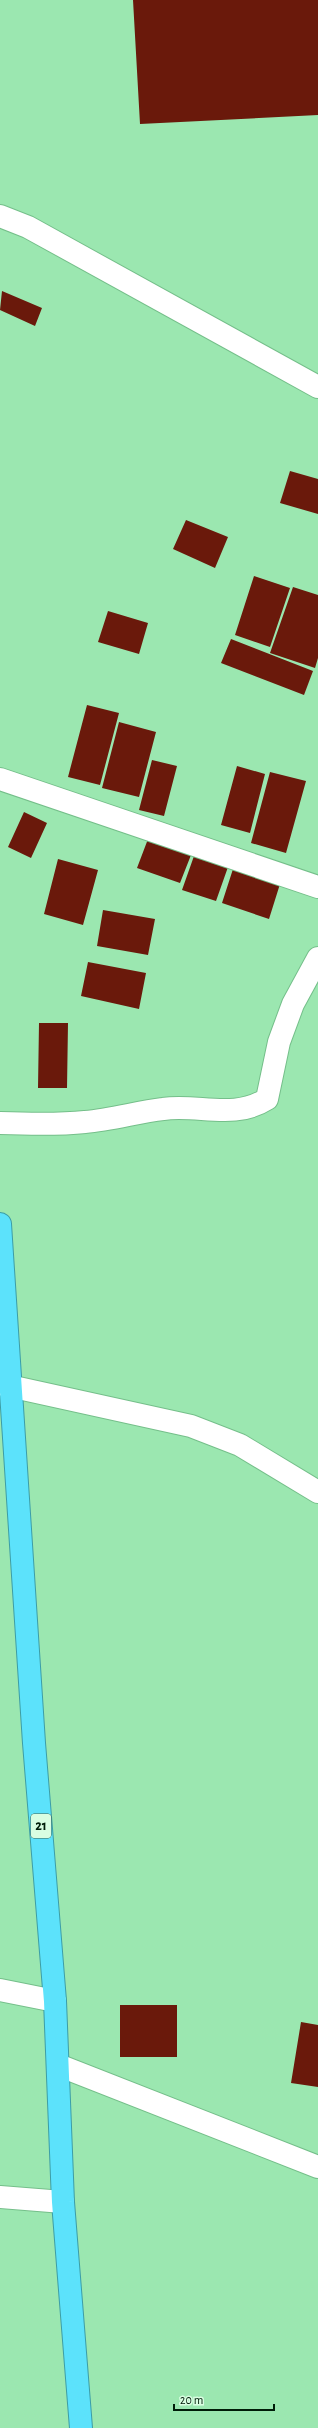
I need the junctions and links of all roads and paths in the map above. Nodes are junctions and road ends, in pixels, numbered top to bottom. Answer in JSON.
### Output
{"nodes":[{"id":1,"x":0,"y":216,"type":"edge"},
{"id":2,"x":318,"y":387,"type":"edge"},
{"id":3,"x":0,"y":779,"type":"edge"},
{"id":4,"x":318,"y":887,"type":"edge"},
{"id":5,"x":318,"y":958,"type":"edge"},
{"id":6,"x":0,"y":1123,"type":"edge"},
{"id":7,"x":0,"y":1224,"type":"edge"},
{"id":8,"x":6,"y":1385,"type":"edge"},
{"id":9,"x":318,"y":1492,"type":"edge"},
{"id":10,"x":0,"y":1990,"type":"edge"},
{"id":11,"x":55,"y":2001,"type":"junction"},
{"id":12,"x":58,"y":2065,"type":"junction"},
{"id":13,"x":318,"y":2167,"type":"edge"},
{"id":14,"x":0,"y":2197,"type":"edge"},
{"id":15,"x":64,"y":2202,"type":"junction"},
{"id":16,"x":80,"y":2428,"type":"edge"}],
"edges":[{"from":1,"to":2,"type":"street"},
{"from":3,"to":4,"type":"street"},
{"from":5,"to":6,"type":"street"},
{"from":7,"to":8,"type":"highway","number":"21"},
{"from":8,"to":9,"type":"street"},
{"from":8,"to":11,"type":"highway","number":"21"},
{"from":10,"to":11,"type":"street"},
{"from":11,"to":12,"type":"highway","number":"21"},
{"from":12,"to":13,"type":"street"},
{"from":12,"to":15,"type":"highway","number":"21"},
{"from":14,"to":15,"type":"street"},
{"from":15,"to":16,"type":"highway","number":"21"}]}
